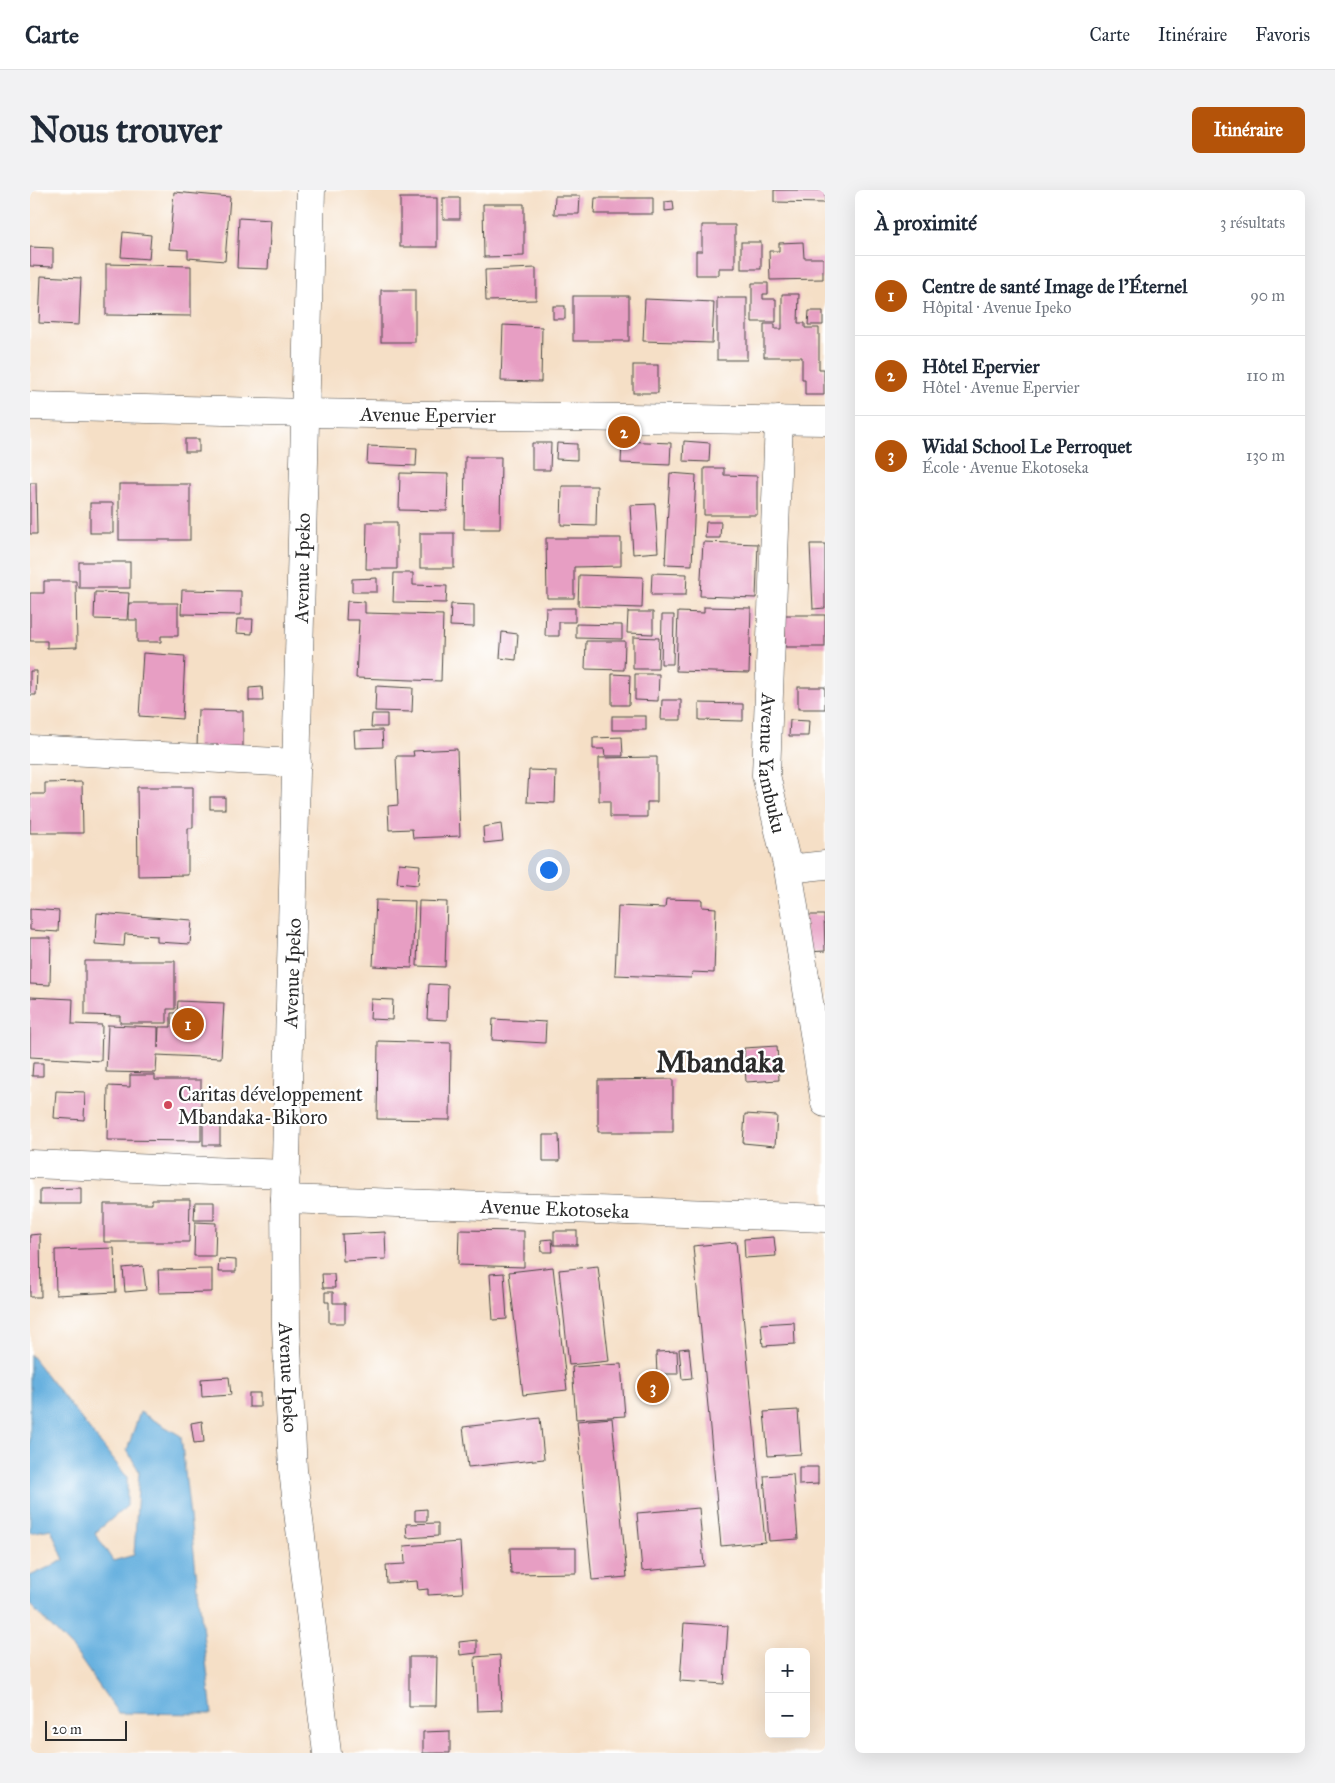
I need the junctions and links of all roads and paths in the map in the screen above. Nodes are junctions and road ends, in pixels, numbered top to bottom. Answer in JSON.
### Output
{"nodes":[{"id":1,"x":311,"y":190,"type":"edge"},
{"id":2,"x":30,"y":406,"type":"edge"},
{"id":3,"x":306,"y":413,"type":"junction"},
{"id":4,"x":779,"y":420,"type":"junction"},
{"id":5,"x":825,"y":421,"type":"edge"},
{"id":6,"x":30,"y":749,"type":"edge"},
{"id":7,"x":297,"y":763,"type":"junction"},
{"id":8,"x":825,"y":865,"type":"edge"},
{"id":9,"x":788,"y":869,"type":"junction"},
{"id":10,"x":825,"y":1103,"type":"edge"},
{"id":11,"x":30,"y":1164,"type":"edge"},
{"id":12,"x":286,"y":1186,"type":"junction"},
{"id":13,"x":825,"y":1218,"type":"edge"},
{"id":14,"x":327,"y":1753,"type":"edge"}],
"edges":[{"from":1,"to":3,"type":"street","name":"Avenue Ipeko"},
{"from":2,"to":3,"type":"street","name":"Avenue Epervier"},
{"from":3,"to":4,"type":"street","name":"Avenue Epervier"},
{"from":3,"to":7,"type":"street","name":"Avenue Ipeko"},
{"from":4,"to":5,"type":"street","name":"Avenue Epervier"},
{"from":4,"to":9,"type":"street","name":"Avenue Yambuku"},
{"from":6,"to":7,"type":"street"},
{"from":7,"to":12,"type":"street","name":"Avenue Ipeko"},
{"from":8,"to":9,"type":"street"},
{"from":9,"to":10,"type":"street","name":"Avenue Yambuku"},
{"from":11,"to":12,"type":"street","name":"Avenue Ekotoseka"},
{"from":12,"to":13,"type":"street","name":"Avenue Ekotoseka"},
{"from":12,"to":14,"type":"street","name":"Avenue Ipeko"}]}
